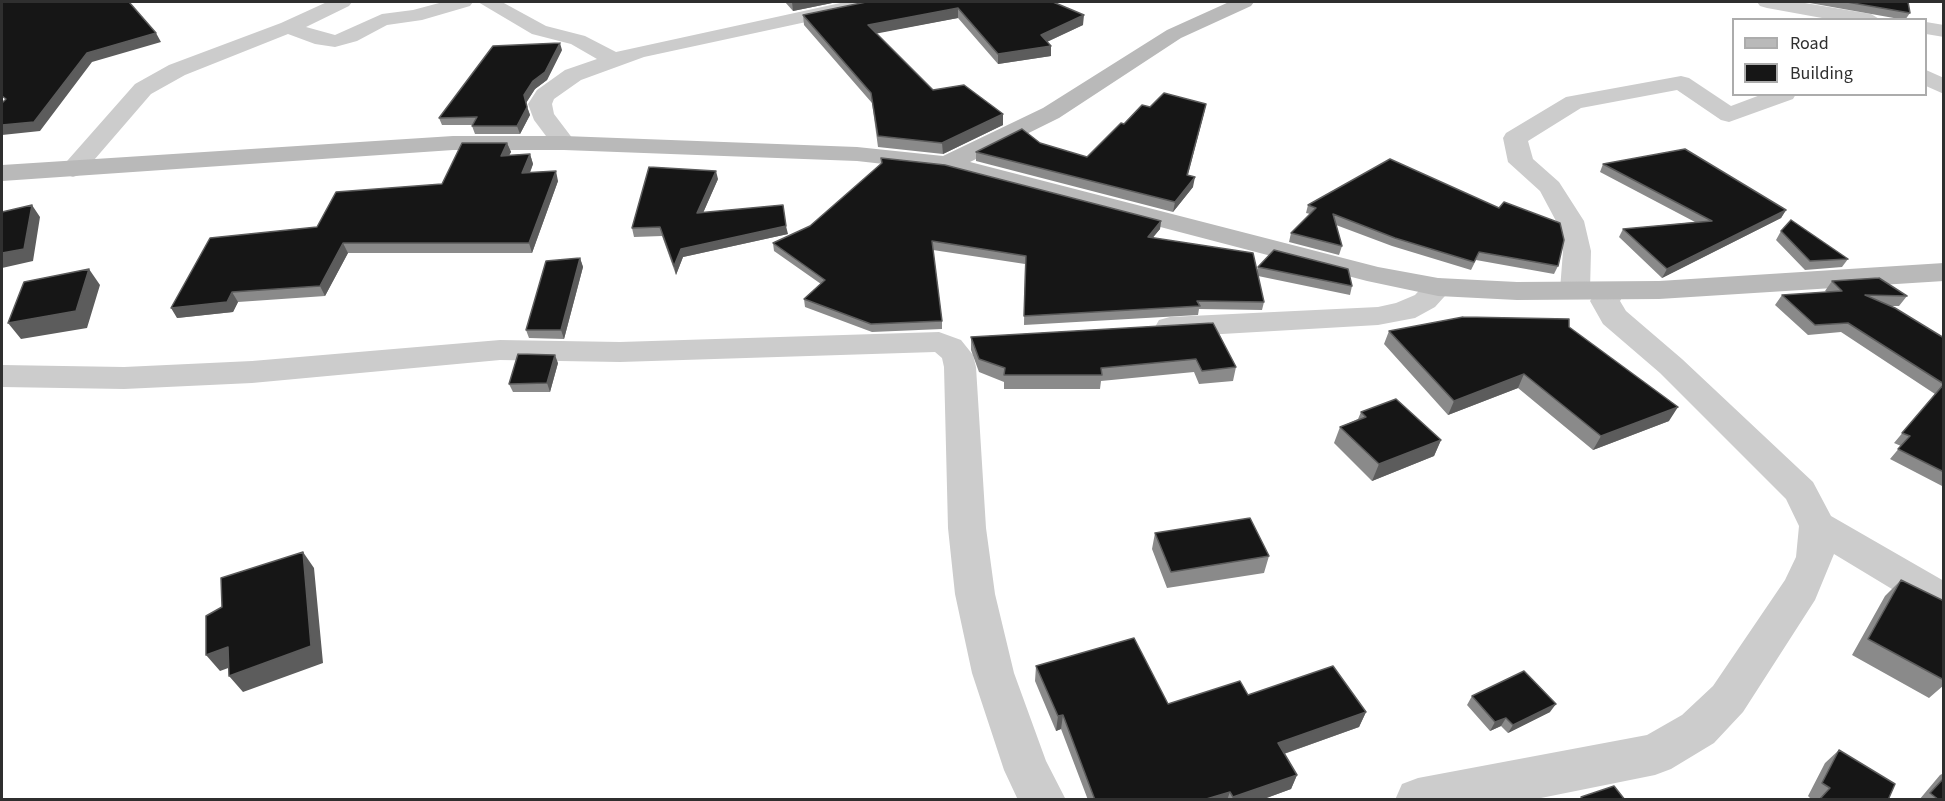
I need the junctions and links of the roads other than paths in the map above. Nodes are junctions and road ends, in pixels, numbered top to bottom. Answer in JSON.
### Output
{"nodes":[{"id":1,"x":342,"y":2,"type":"edge"},
{"id":2,"x":463,"y":2,"type":"edge"},
{"id":3,"x":488,"y":2,"type":"edge"},
{"id":4,"x":872,"y":2,"type":"edge"},
{"id":5,"x":1244,"y":2,"type":"edge"},
{"id":6,"x":1767,"y":2,"type":"edge"},
{"id":7,"x":1859,"y":18,"type":"edge"},
{"id":8,"x":288,"y":27,"type":"junction"},
{"id":9,"x":1927,"y":28,"type":"edge"},
{"id":10,"x":1944,"y":31,"type":"edge"},
{"id":11,"x":612,"y":59,"type":"junction"},
{"id":12,"x":1927,"y":77,"type":"edge"},
{"id":13,"x":1944,"y":87,"type":"edge"},
{"id":14,"x":1780,"y":96,"type":"edge"},
{"id":15,"x":564,"y":143,"type":"junction"},
{"id":16,"x":947,"y":164,"type":"junction"},
{"id":17,"x":73,"y":169,"type":"junction"},
{"id":18,"x":2,"y":173,"type":"edge"},
{"id":19,"x":1944,"y":272,"type":"edge"},
{"id":20,"x":1438,"y":287,"type":"junction"},
{"id":21,"x":1593,"y":290,"type":"junction"},
{"id":22,"x":1140,"y":329,"type":"edge"},
{"id":23,"x":974,"y":338,"type":"edge"},
{"id":24,"x":927,"y":340,"type":"junction"},
{"id":25,"x":2,"y":376,"type":"edge"},
{"id":26,"x":1818,"y":526,"type":"junction"},
{"id":27,"x":1944,"y":601,"type":"edge"},
{"id":28,"x":1043,"y":800,"type":"edge"},
{"id":29,"x":1418,"y":800,"type":"edge"}],
"edges":[{"from":1,"to":8,"type":"street"},
{"from":2,"to":8,"type":"street"},
{"from":3,"to":11,"type":"street"},
{"from":4,"to":11,"type":"street"},
{"from":5,"to":16,"type":"street"},
{"from":6,"to":7,"type":"street"},
{"from":8,"to":17,"type":"street"},
{"from":9,"to":10,"type":"street"},
{"from":11,"to":15,"type":"street"},
{"from":12,"to":13,"type":"street"},
{"from":14,"to":21,"type":"street"},
{"from":15,"to":16,"type":"street"},
{"from":15,"to":17,"type":"street"},
{"from":16,"to":20,"type":"street"},
{"from":17,"to":18,"type":"street"},
{"from":19,"to":21,"type":"street"},
{"from":20,"to":21,"type":"street"},
{"from":20,"to":22,"type":"street"},
{"from":21,"to":26,"type":"street"},
{"from":23,"to":24,"type":"street"},
{"from":24,"to":25,"type":"street"},
{"from":24,"to":28,"type":"street"},
{"from":26,"to":27,"type":"street"},
{"from":26,"to":29,"type":"street"}]}
